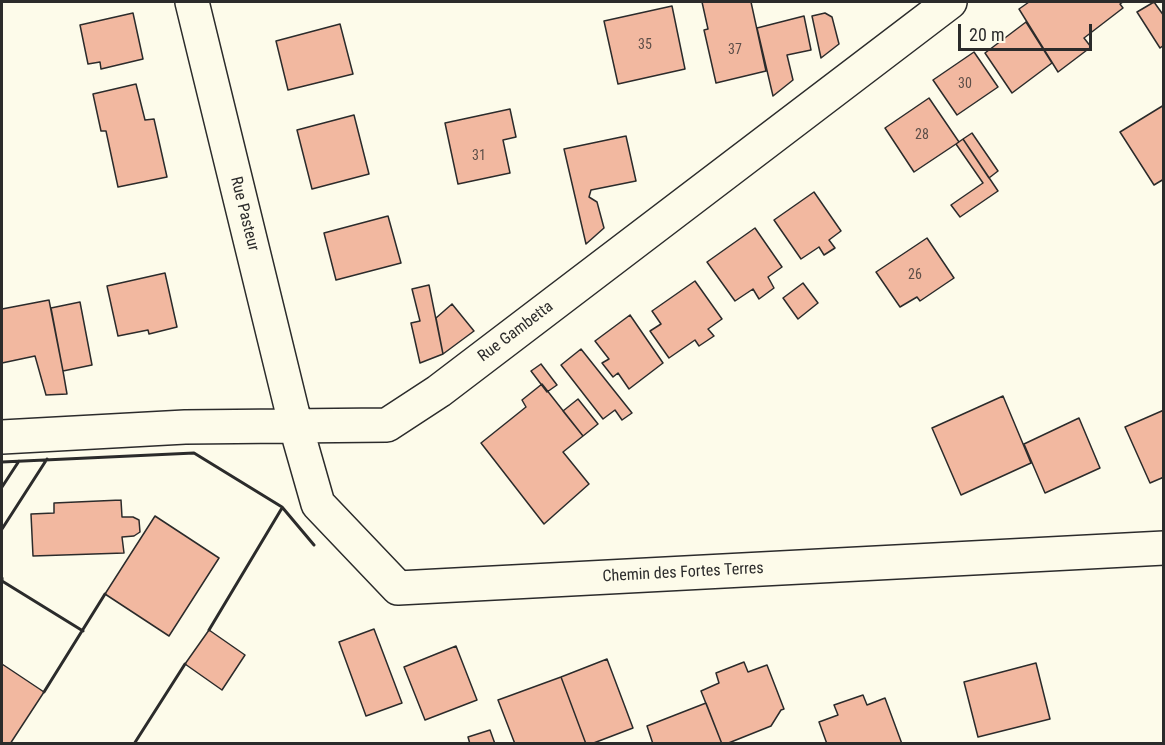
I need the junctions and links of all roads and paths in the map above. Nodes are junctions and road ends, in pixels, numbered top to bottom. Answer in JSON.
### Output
{"nodes":[{"id":1,"x":192,"y":2,"type":"edge"},
{"id":2,"x":950,"y":2,"type":"edge"},
{"id":3,"x":296,"y":427,"type":"junction"},
{"id":4,"x":2,"y":436,"type":"edge"},
{"id":5,"x":1164,"y":548,"type":"edge"}],
"edges":[{"from":1,"to":3,"type":"street","name":"Rue Pasteur"},
{"from":2,"to":3,"type":"street","name":"Rue Gambetta"},
{"from":3,"to":4,"type":"street","name":"Rue Gambetta"},
{"from":3,"to":5,"type":"street","name":"Chemin des Fortes Terres"}]}
